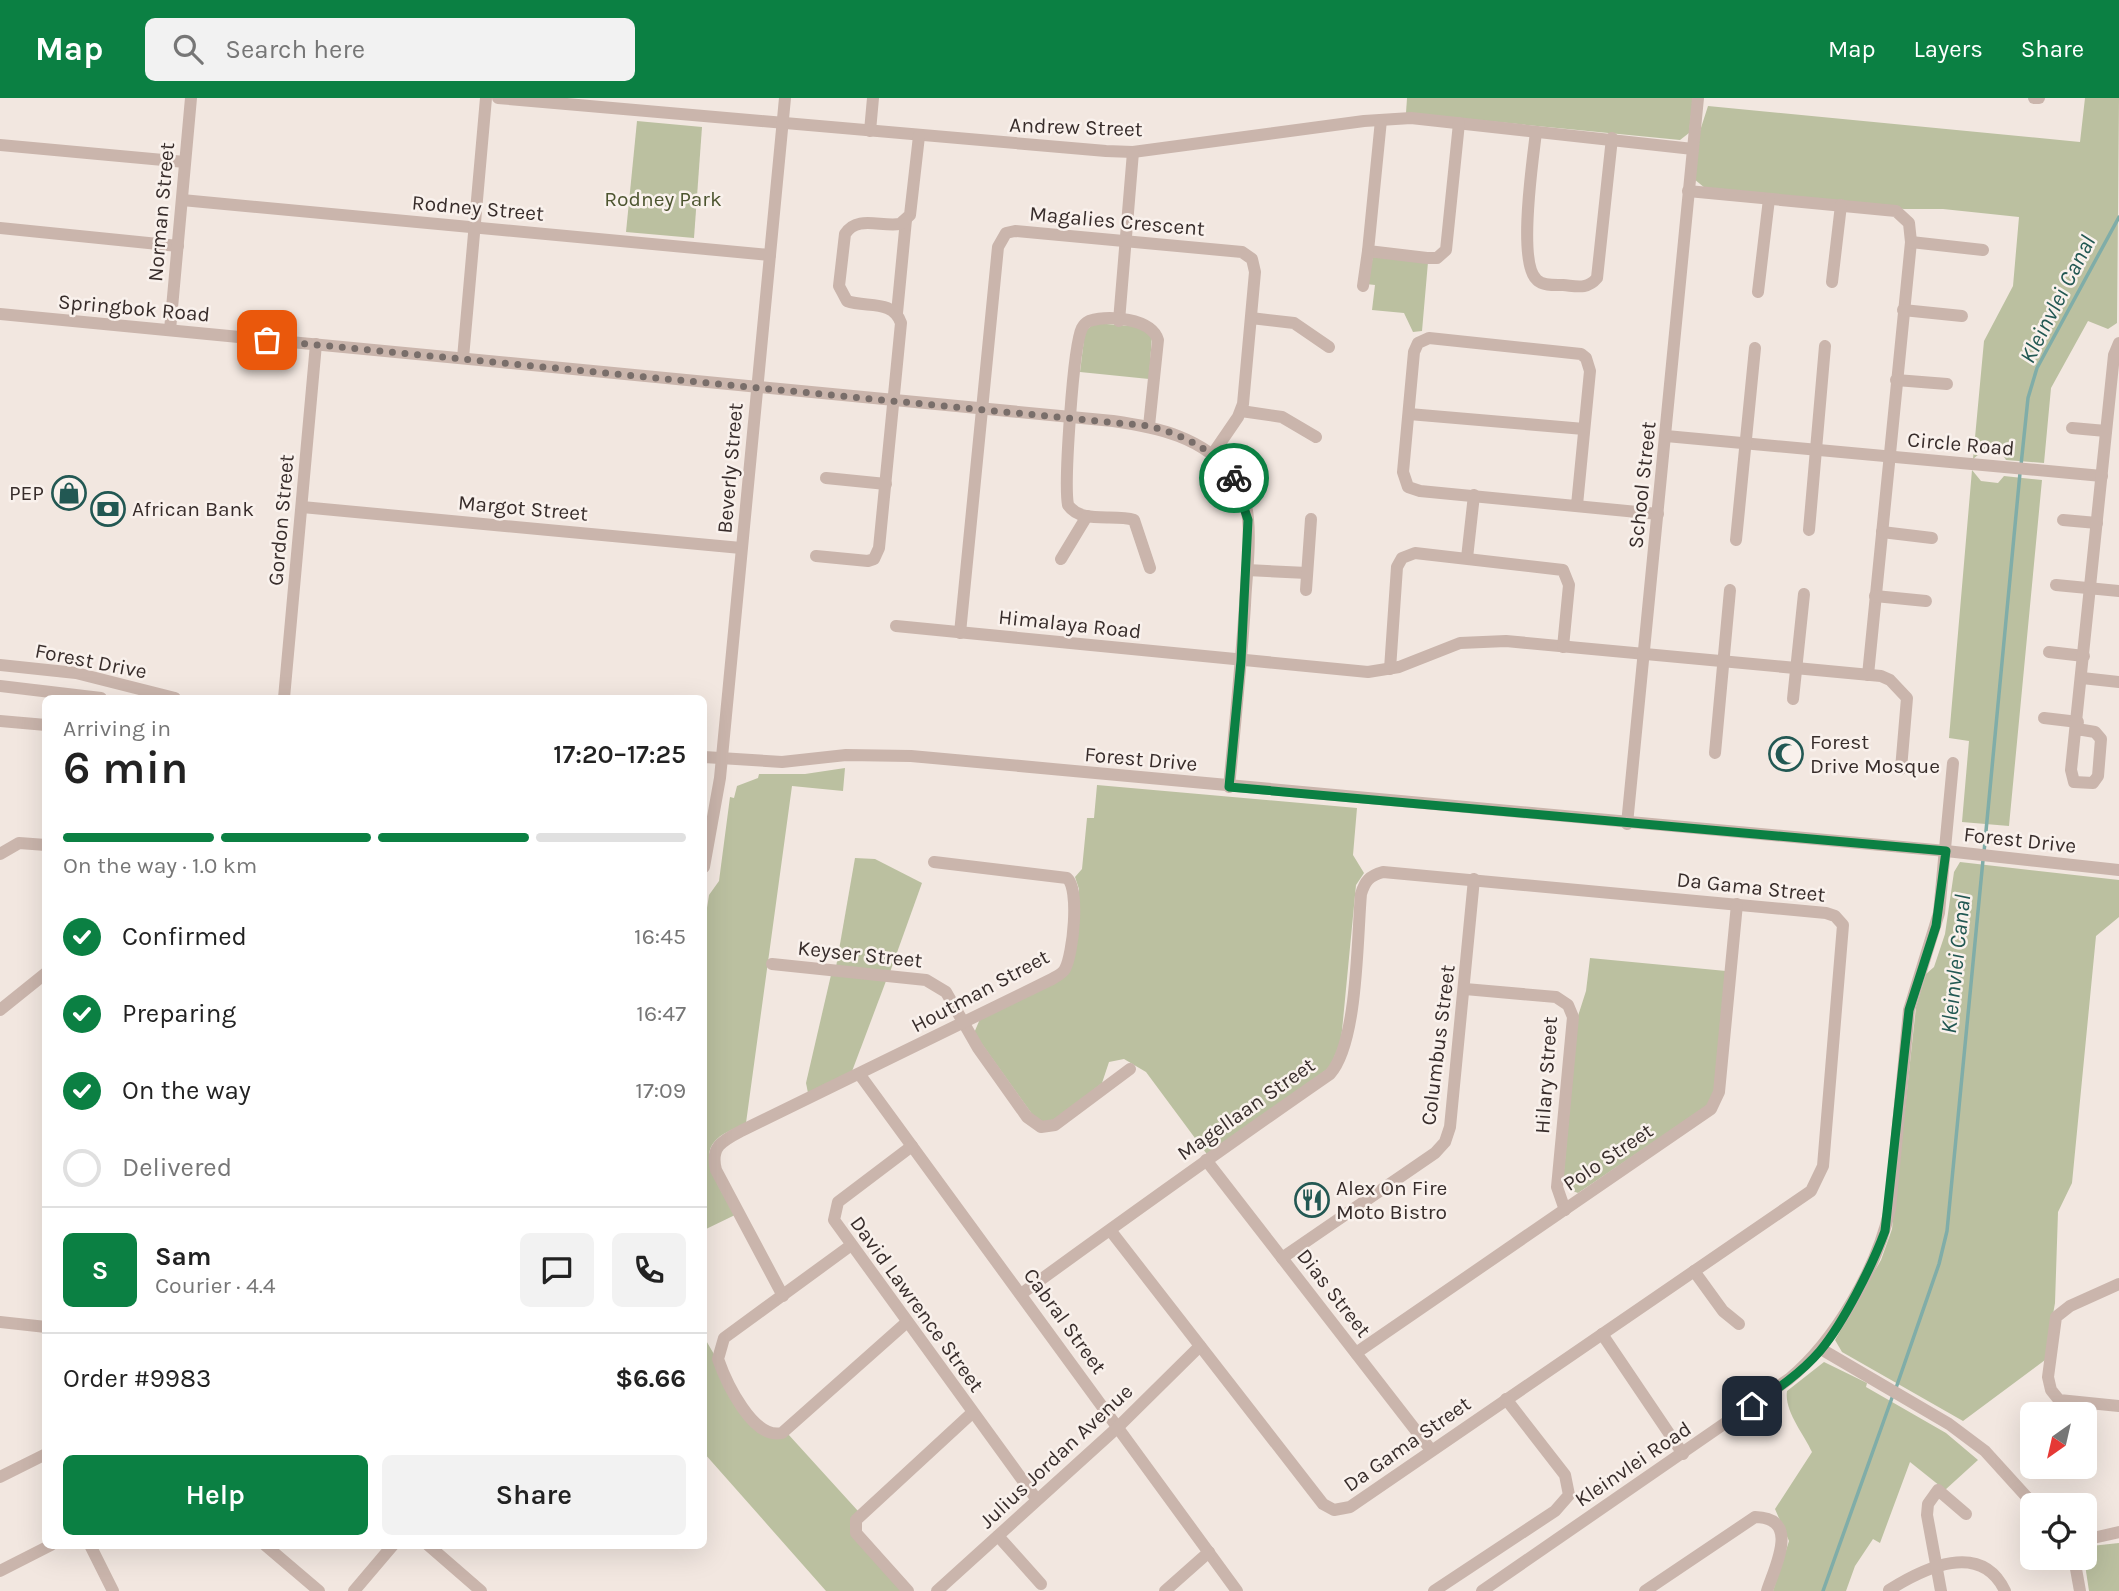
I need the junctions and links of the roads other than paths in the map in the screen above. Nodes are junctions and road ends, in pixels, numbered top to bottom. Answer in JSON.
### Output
{"nodes":[{"id":1,"x":191,"y":98,"type":"edge"},
{"id":2,"x":486,"y":98,"type":"edge"},
{"id":3,"x":498,"y":98,"type":"edge"},
{"id":4,"x":785,"y":98,"type":"edge"},
{"id":5,"x":873,"y":98,"type":"edge"},
{"id":6,"x":1698,"y":98,"type":"edge"},
{"id":7,"x":1381,"y":120,"type":"junction"},
{"id":8,"x":783,"y":122,"type":"junction"},
{"id":9,"x":1459,"y":123,"type":"junction"},
{"id":10,"x":870,"y":131,"type":"junction"},
{"id":11,"x":1536,"y":132,"type":"junction"},
{"id":12,"x":919,"y":136,"type":"junction"},
{"id":13,"x":1612,"y":138,"type":"junction"},
{"id":14,"x":0,"y":145,"type":"edge"},
{"id":15,"x":1693,"y":149,"type":"junction"},
{"id":16,"x":1133,"y":152,"type":"junction"},
{"id":17,"x":185,"y":162,"type":"junction"},
{"id":18,"x":1688,"y":191,"type":"junction"},
{"id":19,"x":1769,"y":199,"type":"junction"},
{"id":20,"x":182,"y":200,"type":"junction"},
{"id":21,"x":1841,"y":205,"type":"junction"},
{"id":22,"x":906,"y":220,"type":"junction"},
{"id":23,"x":475,"y":227,"type":"junction"},
{"id":24,"x":0,"y":228,"type":"edge"},
{"id":25,"x":1126,"y":242,"type":"junction"},
{"id":26,"x":1911,"y":242,"type":"junction"},
{"id":27,"x":178,"y":246,"type":"junction"},
{"id":28,"x":1983,"y":250,"type":"dead end"},
{"id":29,"x":1368,"y":251,"type":"junction"},
{"id":30,"x":770,"y":255,"type":"junction"},
{"id":31,"x":1832,"y":282,"type":"dead end"},
{"id":32,"x":1363,"y":286,"type":"dead end"},
{"id":33,"x":1758,"y":292,"type":"dead end"},
{"id":34,"x":1903,"y":310,"type":"junction"},
{"id":35,"x":897,"y":313,"type":"junction"},
{"id":36,"x":0,"y":314,"type":"edge"},
{"id":37,"x":1962,"y":316,"type":"dead end"},
{"id":38,"x":1251,"y":318,"type":"junction"},
{"id":39,"x":1119,"y":321,"type":"junction"},
{"id":40,"x":170,"y":330,"type":"junction"},
{"id":41,"x":2119,"y":343,"type":"edge"},
{"id":42,"x":316,"y":344,"type":"junction"},
{"id":43,"x":1825,"y":346,"type":"dead end"},
{"id":44,"x":1329,"y":347,"type":"dead end"},
{"id":45,"x":1755,"y":348,"type":"dead end"},
{"id":46,"x":463,"y":358,"type":"junction"},
{"id":47,"x":1896,"y":380,"type":"junction"},
{"id":48,"x":1947,"y":384,"type":"dead end"},
{"id":49,"x":757,"y":387,"type":"junction"},
{"id":50,"x":895,"y":400,"type":"junction"},
{"id":51,"x":982,"y":409,"type":"junction"},
{"id":52,"x":1241,"y":411,"type":"junction"},
{"id":53,"x":1409,"y":414,"type":"junction"},
{"id":54,"x":1070,"y":417,"type":"junction"},
{"id":55,"x":1149,"y":426,"type":"junction"},
{"id":56,"x":2072,"y":428,"type":"dead end"},
{"id":57,"x":1584,"y":429,"type":"junction"},
{"id":58,"x":2106,"y":431,"type":"junction"},
{"id":59,"x":1666,"y":436,"type":"junction"},
{"id":60,"x":1316,"y":437,"type":"dead end"},
{"id":61,"x":1744,"y":444,"type":"junction"},
{"id":62,"x":1817,"y":450,"type":"junction"},
{"id":63,"x":1212,"y":455,"type":"junction"},
{"id":64,"x":1889,"y":457,"type":"junction"},
{"id":65,"x":2102,"y":476,"type":"junction"},
{"id":66,"x":826,"y":478,"type":"dead end"},
{"id":67,"x":886,"y":484,"type":"junction"},
{"id":68,"x":1474,"y":495,"type":"junction"},
{"id":69,"x":1577,"y":505,"type":"junction"},
{"id":70,"x":302,"y":506,"type":"junction"},
{"id":71,"x":1658,"y":514,"type":"junction"},
{"id":72,"x":1087,"y":516,"type":"junction"},
{"id":73,"x":1311,"y":519,"type":"dead end"},
{"id":74,"x":2063,"y":520,"type":"dead end"},
{"id":75,"x":2097,"y":523,"type":"junction"},
{"id":76,"x":1809,"y":530,"type":"dead end"},
{"id":77,"x":1882,"y":532,"type":"junction"},
{"id":78,"x":1932,"y":538,"type":"dead end"},
{"id":79,"x":1735,"y":540,"type":"dead end"},
{"id":80,"x":741,"y":548,"type":"junction"},
{"id":81,"x":816,"y":556,"type":"dead end"},
{"id":82,"x":1467,"y":558,"type":"junction"},
{"id":83,"x":1061,"y":559,"type":"dead end"},
{"id":84,"x":1150,"y":568,"type":"dead end"},
{"id":85,"x":1247,"y":570,"type":"junction"},
{"id":86,"x":1307,"y":572,"type":"junction"},
{"id":87,"x":2056,"y":585,"type":"dead end"},
{"id":88,"x":2091,"y":589,"type":"junction"},
{"id":89,"x":1306,"y":590,"type":"dead end"},
{"id":90,"x":1730,"y":590,"type":"dead end"},
{"id":91,"x":2119,"y":591,"type":"edge"},
{"id":92,"x":1804,"y":594,"type":"dead end"},
{"id":93,"x":1875,"y":596,"type":"junction"},
{"id":94,"x":1926,"y":601,"type":"dead end"},
{"id":95,"x":896,"y":626,"type":"dead end"},
{"id":96,"x":960,"y":633,"type":"junction"},
{"id":97,"x":1563,"y":646,"type":"junction"},
{"id":98,"x":2049,"y":652,"type":"dead end"},
{"id":99,"x":1645,"y":654,"type":"junction"},
{"id":100,"x":2084,"y":656,"type":"junction"},
{"id":101,"x":1241,"y":661,"type":"junction"},
{"id":102,"x":1723,"y":661,"type":"junction"},
{"id":103,"x":0,"y":665,"type":"edge"},
{"id":104,"x":1796,"y":668,"type":"junction"},
{"id":105,"x":1390,"y":669,"type":"junction"},
{"id":106,"x":1868,"y":675,"type":"junction"},
{"id":107,"x":2082,"y":678,"type":"junction"},
{"id":108,"x":2119,"y":682,"type":"edge"},
{"id":109,"x":0,"y":686,"type":"edge"},
{"id":110,"x":76,"y":695,"type":"edge"},
{"id":111,"x":162,"y":695,"type":"edge"},
{"id":112,"x":284,"y":695,"type":"edge"},
{"id":113,"x":1793,"y":699,"type":"dead end"},
{"id":114,"x":2044,"y":718,"type":"dead end"},
{"id":115,"x":0,"y":721,"type":"edge"},
{"id":116,"x":42,"y":725,"type":"edge"},
{"id":117,"x":1715,"y":753,"type":"dead end"},
{"id":118,"x":707,"y":757,"type":"edge"},
{"id":119,"x":722,"y":759,"type":"junction"},
{"id":120,"x":1953,"y":763,"type":"dead end"},
{"id":121,"x":1901,"y":769,"type":"dead end"},
{"id":122,"x":1229,"y":787,"type":"junction"},
{"id":123,"x":1627,"y":824,"type":"junction"},
{"id":124,"x":42,"y":845,"type":"edge"},
{"id":125,"x":707,"y":849,"type":"edge"},
{"id":126,"x":1946,"y":851,"type":"junction"},
{"id":127,"x":0,"y":854,"type":"edge"},
{"id":128,"x":934,"y":862,"type":"dead end"},
{"id":129,"x":2119,"y":870,"type":"edge"},
{"id":130,"x":1367,"y":879,"type":"joint"},
{"id":131,"x":1474,"y":879,"type":"junction"},
{"id":132,"x":1737,"y":904,"type":"junction"},
{"id":133,"x":772,"y":964,"type":"dead end"},
{"id":134,"x":42,"y":976,"type":"edge"},
{"id":135,"x":1465,"y":989,"type":"junction"},
{"id":136,"x":0,"y":1010,"type":"edge"},
{"id":137,"x":963,"y":1024,"type":"junction"},
{"id":138,"x":1130,"y":1069,"type":"dead end"},
{"id":139,"x":860,"y":1075,"type":"junction"},
{"id":140,"x":912,"y":1146,"type":"junction"},
{"id":141,"x":1206,"y":1160,"type":"junction"},
{"id":142,"x":1565,"y":1210,"type":"junction"},
{"id":143,"x":1110,"y":1230,"type":"junction"},
{"id":144,"x":850,"y":1246,"type":"junction"},
{"id":145,"x":1282,"y":1258,"type":"junction"},
{"id":146,"x":1694,"y":1271,"type":"junction"},
{"id":147,"x":2119,"y":1284,"type":"edge"},
{"id":148,"x":1021,"y":1294,"type":"junction"},
{"id":149,"x":783,"y":1296,"type":"junction"},
{"id":150,"x":0,"y":1322,"type":"edge"},
{"id":151,"x":906,"y":1322,"type":"junction"},
{"id":152,"x":1739,"y":1324,"type":"dead end"},
{"id":153,"x":42,"y":1327,"type":"edge"},
{"id":154,"x":1602,"y":1334,"type":"junction"},
{"id":155,"x":1200,"y":1346,"type":"junction"},
{"id":156,"x":1821,"y":1349,"type":"junction"},
{"id":157,"x":1356,"y":1353,"type":"junction"},
{"id":158,"x":1506,"y":1399,"type":"junction"},
{"id":159,"x":2119,"y":1406,"type":"edge"},
{"id":160,"x":972,"y":1413,"type":"junction"},
{"id":161,"x":1118,"y":1427,"type":"junction"},
{"id":162,"x":1431,"y":1450,"type":"junction"},
{"id":163,"x":1683,"y":1454,"type":"junction"},
{"id":164,"x":42,"y":1456,"type":"edge"},
{"id":165,"x":0,"y":1475,"type":"edge"},
{"id":166,"x":2023,"y":1493,"type":"edge"},
{"id":167,"x":1037,"y":1500,"type":"junction"},
{"id":168,"x":1966,"y":1514,"type":"dead end"},
{"id":169,"x":2119,"y":1532,"type":"edge"},
{"id":170,"x":998,"y":1536,"type":"junction"},
{"id":171,"x":2097,"y":1537,"type":"edge"},
{"id":172,"x":43,"y":1549,"type":"edge"},
{"id":173,"x":92,"y":1549,"type":"edge"},
{"id":174,"x":270,"y":1549,"type":"edge"},
{"id":175,"x":390,"y":1549,"type":"edge"},
{"id":176,"x":433,"y":1549,"type":"edge"},
{"id":177,"x":1209,"y":1552,"type":"junction"},
{"id":178,"x":1936,"y":1566,"type":"junction"},
{"id":179,"x":2076,"y":1570,"type":"edge"},
{"id":180,"x":0,"y":1572,"type":"edge"},
{"id":181,"x":1041,"y":1584,"type":"dead end"},
{"id":182,"x":1889,"y":1590,"type":"edge"},
{"id":183,"x":113,"y":1591,"type":"edge"},
{"id":184,"x":319,"y":1591,"type":"edge"},
{"id":185,"x":354,"y":1591,"type":"edge"},
{"id":186,"x":481,"y":1591,"type":"edge"},
{"id":187,"x":908,"y":1591,"type":"edge"},
{"id":188,"x":937,"y":1591,"type":"edge"},
{"id":189,"x":1165,"y":1591,"type":"edge"},
{"id":190,"x":1237,"y":1591,"type":"edge"},
{"id":191,"x":1434,"y":1591,"type":"edge"},
{"id":192,"x":1482,"y":1591,"type":"edge"},
{"id":193,"x":1644,"y":1591,"type":"edge"},
{"id":194,"x":1766,"y":1591,"type":"edge"},
{"id":195,"x":1941,"y":1591,"type":"edge"},
{"id":196,"x":2005,"y":1591,"type":"edge"},
{"id":197,"x":2080,"y":1591,"type":"edge"}],
"edges":[{"from":1,"to":17,"type":"street","name":"Norman Street"},
{"from":2,"to":23,"type":"street"},
{"from":3,"to":8,"type":"street","name":"Andrew Street"},
{"from":4,"to":8,"type":"street","name":"Beverly Street"},
{"from":5,"to":10,"type":"street"},
{"from":6,"to":15,"type":"street","name":"School Street"},
{"from":7,"to":9,"type":"street","name":"Andrew Street"},
{"from":7,"to":16,"type":"street","name":"Andrew Street"},
{"from":7,"to":29,"type":"street"},
{"from":8,"to":10,"type":"street","name":"Andrew Street"},
{"from":8,"to":30,"type":"street","name":"Beverly Street"},
{"from":9,"to":11,"type":"street","name":"Andrew Street"},
{"from":9,"to":29,"type":"street"},
{"from":10,"to":12,"type":"street","name":"Andrew Street"},
{"from":11,"to":13,"type":"street","name":"Andrew Street"},
{"from":11,"to":13,"type":"street"},
{"from":12,"to":16,"type":"street","name":"Andrew Street"},
{"from":12,"to":22,"type":"street"},
{"from":13,"to":15,"type":"street","name":"Andrew Street"},
{"from":14,"to":17,"type":"street"},
{"from":15,"to":18,"type":"street","name":"School Street"},
{"from":16,"to":25,"type":"street"},
{"from":17,"to":20,"type":"street","name":"Norman Street"},
{"from":18,"to":19,"type":"street"},
{"from":18,"to":59,"type":"street","name":"School Street"},
{"from":19,"to":21,"type":"street"},
{"from":19,"to":33,"type":"street"},
{"from":20,"to":23,"type":"street","name":"Rodney Street"},
{"from":20,"to":27,"type":"street","name":"Norman Street"},
{"from":21,"to":26,"type":"street"},
{"from":21,"to":31,"type":"street"},
{"from":22,"to":35,"type":"street"},
{"from":22,"to":35,"type":"street"},
{"from":23,"to":30,"type":"street","name":"Rodney Street"},
{"from":23,"to":46,"type":"street"},
{"from":24,"to":27,"type":"street"},
{"from":25,"to":38,"type":"street","name":"Magalies Crescent"},
{"from":25,"to":39,"type":"street"},
{"from":25,"to":51,"type":"street","name":"Magalies Crescent"},
{"from":26,"to":28,"type":"street"},
{"from":26,"to":34,"type":"street"},
{"from":27,"to":40,"type":"street","name":"Norman Street"},
{"from":29,"to":32,"type":"street"},
{"from":30,"to":49,"type":"street","name":"Beverly Street"},
{"from":34,"to":37,"type":"street"},
{"from":34,"to":47,"type":"street"},
{"from":35,"to":50,"type":"street"},
{"from":36,"to":40,"type":"street","name":"Springbok Road"},
{"from":38,"to":44,"type":"street"},
{"from":38,"to":52,"type":"street","name":"Magalies Crescent"},
{"from":39,"to":54,"type":"street"},
{"from":39,"to":55,"type":"street"},
{"from":40,"to":42,"type":"street","name":"Springbok Road"},
{"from":41,"to":58,"type":"street"},
{"from":42,"to":46,"type":"street","name":"Springbok Road"},
{"from":42,"to":70,"type":"street","name":"Gordon Street"},
{"from":43,"to":62,"type":"street"},
{"from":45,"to":61,"type":"street"},
{"from":46,"to":49,"type":"street","name":"Springbok Road"},
{"from":47,"to":48,"type":"street"},
{"from":47,"to":64,"type":"street"},
{"from":49,"to":50,"type":"street","name":"Springbok Road"},
{"from":49,"to":80,"type":"street","name":"Beverly Street"},
{"from":50,"to":51,"type":"street","name":"Springbok Road"},
{"from":50,"to":67,"type":"street"},
{"from":51,"to":54,"type":"street","name":"Springbok Road"},
{"from":51,"to":96,"type":"street","name":"Magalies Crescent"},
{"from":52,"to":60,"type":"street"},
{"from":52,"to":63,"type":"street","name":"Magalies Crescent"},
{"from":53,"to":57,"type":"street"},
{"from":53,"to":57,"type":"street"},
{"from":53,"to":68,"type":"street"},
{"from":54,"to":55,"type":"street","name":"Springbok Road"},
{"from":54,"to":72,"type":"street"},
{"from":55,"to":63,"type":"street","name":"Springbok Road"},
{"from":56,"to":58,"type":"street"},
{"from":57,"to":69,"type":"street"},
{"from":58,"to":65,"type":"street"},
{"from":59,"to":61,"type":"street","name":"Circle Road"},
{"from":59,"to":71,"type":"street","name":"School Street"},
{"from":61,"to":62,"type":"street","name":"Circle Road"},
{"from":61,"to":79,"type":"street"},
{"from":62,"to":64,"type":"street","name":"Circle Road"},
{"from":62,"to":76,"type":"street"},
{"from":63,"to":85,"type":"street","name":"Springbok Road"},
{"from":64,"to":65,"type":"street","name":"Circle Road"},
{"from":64,"to":77,"type":"street"},
{"from":65,"to":75,"type":"street"},
{"from":66,"to":67,"type":"street"},
{"from":67,"to":81,"type":"street"},
{"from":68,"to":69,"type":"street"},
{"from":68,"to":82,"type":"street"},
{"from":69,"to":71,"type":"street"},
{"from":70,"to":80,"type":"street","name":"Margot Street"},
{"from":70,"to":112,"type":"street","name":"Gordon Street"},
{"from":71,"to":99,"type":"street","name":"School Street"},
{"from":72,"to":83,"type":"street"},
{"from":72,"to":84,"type":"street"},
{"from":73,"to":86,"type":"street"},
{"from":74,"to":75,"type":"street"},
{"from":75,"to":88,"type":"street"},
{"from":77,"to":78,"type":"street"},
{"from":77,"to":93,"type":"street"},
{"from":80,"to":119,"type":"street","name":"Beverly Street"},
{"from":82,"to":97,"type":"street"},
{"from":82,"to":105,"type":"street"},
{"from":85,"to":86,"type":"street"},
{"from":85,"to":101,"type":"street","name":"Springbok Road"},
{"from":86,"to":89,"type":"street"},
{"from":87,"to":88,"type":"street"},
{"from":88,"to":91,"type":"street"},
{"from":88,"to":100,"type":"street"},
{"from":90,"to":102,"type":"street"},
{"from":92,"to":104,"type":"street"},
{"from":93,"to":94,"type":"street"},
{"from":93,"to":106,"type":"street"},
{"from":95,"to":96,"type":"street","name":"Himalaya Road"},
{"from":96,"to":101,"type":"street","name":"Himalaya Road"},
{"from":97,"to":99,"type":"street","name":"Himalaya Road"},
{"from":97,"to":105,"type":"street","name":"Himalaya Road"},
{"from":98,"to":100,"type":"street"},
{"from":99,"to":102,"type":"street","name":"Himalaya Road"},
{"from":99,"to":123,"type":"street","name":"School Street"},
{"from":100,"to":107,"type":"street"},
{"from":101,"to":105,"type":"street","name":"Himalaya Road"},
{"from":101,"to":122,"type":"street","name":"Springbok Road"},
{"from":102,"to":104,"type":"street","name":"Himalaya Road"},
{"from":102,"to":117,"type":"street"},
{"from":103,"to":111,"type":"street","name":"Forest Drive"},
{"from":104,"to":106,"type":"street","name":"Himalaya Road"},
{"from":104,"to":113,"type":"street"},
{"from":106,"to":121,"type":"street","name":"Himalaya Road"},
{"from":107,"to":108,"type":"street"},
{"from":107,"to":114,"type":"street"},
{"from":109,"to":110,"type":"street","name":"Forest Drive"},
{"from":115,"to":116,"type":"street"},
{"from":118,"to":119,"type":"street","name":"Forest Drive"},
{"from":119,"to":122,"type":"street","name":"Forest Drive"},
{"from":119,"to":125,"type":"street","name":"Beverly Street"},
{"from":120,"to":126,"type":"street","name":"Kleinvlei Road"},
{"from":122,"to":123,"type":"street","name":"Forest Drive"},
{"from":123,"to":126,"type":"street","name":"Forest Drive"},
{"from":124,"to":127,"type":"street"},
{"from":126,"to":129,"type":"street","name":"Forest Drive"},
{"from":126,"to":156,"type":"street","name":"Kleinvlei Road"},
{"from":128,"to":137,"type":"street","name":"Houtman Street"},
{"from":130,"to":131,"type":"street","name":"Da Gama Street"},
{"from":130,"to":141,"type":"street","name":"Magellaan Street"},
{"from":131,"to":132,"type":"street","name":"Da Gama Street"},
{"from":131,"to":135,"type":"street","name":"Columbus Street"},
{"from":132,"to":142,"type":"street","name":"Polo Street"},
{"from":132,"to":146,"type":"street","name":"Da Gama Street"},
{"from":133,"to":137,"type":"street","name":"Keyser Street"},
{"from":134,"to":136,"type":"street"},
{"from":135,"to":142,"type":"street","name":"Hilary Street"},
{"from":135,"to":145,"type":"street","name":"Columbus Street"},
{"from":137,"to":138,"type":"street","name":"Keyser Street"},
{"from":137,"to":139,"type":"street","name":"Houtman Street"},
{"from":139,"to":140,"type":"street","name":"Cabral Street"},
{"from":139,"to":149,"type":"street","name":"Houtman Street"},
{"from":140,"to":144,"type":"street","name":"David Lawrence Street"},
{"from":140,"to":148,"type":"street","name":"Cabral Street"},
{"from":141,"to":143,"type":"street","name":"Magellaan Street"},
{"from":141,"to":145,"type":"street","name":"Dias Street"},
{"from":142,"to":157,"type":"street","name":"Polo Street"},
{"from":143,"to":148,"type":"street","name":"Magellaan Street"},
{"from":143,"to":155,"type":"street","name":"Da Gama Street"},
{"from":144,"to":149,"type":"street"},
{"from":144,"to":151,"type":"street","name":"David Lawrence Street"},
{"from":145,"to":157,"type":"street","name":"Dias Street"},
{"from":146,"to":152,"type":"street"},
{"from":146,"to":154,"type":"street","name":"Da Gama Street"},
{"from":147,"to":159,"type":"street"},
{"from":148,"to":161,"type":"street","name":"Cabral Street"},
{"from":149,"to":151,"type":"street"},
{"from":150,"to":153,"type":"street"},
{"from":151,"to":160,"type":"street","name":"David Lawrence Street"},
{"from":154,"to":158,"type":"street","name":"Da Gama Street"},
{"from":154,"to":163,"type":"street"},
{"from":155,"to":161,"type":"street","name":"Julius Jordan Avenue"},
{"from":155,"to":162,"type":"street","name":"Da Gama Street"},
{"from":156,"to":163,"type":"street","name":"Kleinvlei Road"},
{"from":156,"to":166,"type":"street"},
{"from":157,"to":162,"type":"street","name":"Dias Street"},
{"from":158,"to":162,"type":"street","name":"Da Gama Street"},
{"from":158,"to":191,"type":"street"},
{"from":160,"to":167,"type":"street","name":"David Lawrence Street"},
{"from":160,"to":187,"type":"street"},
{"from":161,"to":167,"type":"street","name":"Julius Jordan Avenue"},
{"from":161,"to":177,"type":"street","name":"Cabral Street"},
{"from":163,"to":192,"type":"street","name":"Kleinvlei Road"},
{"from":164,"to":165,"type":"street"},
{"from":167,"to":170,"type":"street","name":"Julius Jordan Avenue"},
{"from":168,"to":178,"type":"street"},
{"from":169,"to":171,"type":"street"},
{"from":170,"to":181,"type":"street"},
{"from":170,"to":188,"type":"street","name":"Julius Jordan Avenue"},
{"from":172,"to":180,"type":"street"},
{"from":173,"to":183,"type":"street"},
{"from":174,"to":184,"type":"street"},
{"from":175,"to":185,"type":"street"},
{"from":176,"to":186,"type":"street"},
{"from":177,"to":189,"type":"street"},
{"from":177,"to":190,"type":"street","name":"Cabral Street"},
{"from":178,"to":182,"type":"street"},
{"from":178,"to":195,"type":"street"},
{"from":178,"to":196,"type":"street"},
{"from":179,"to":197,"type":"street"},
{"from":193,"to":194,"type":"street"}]}
